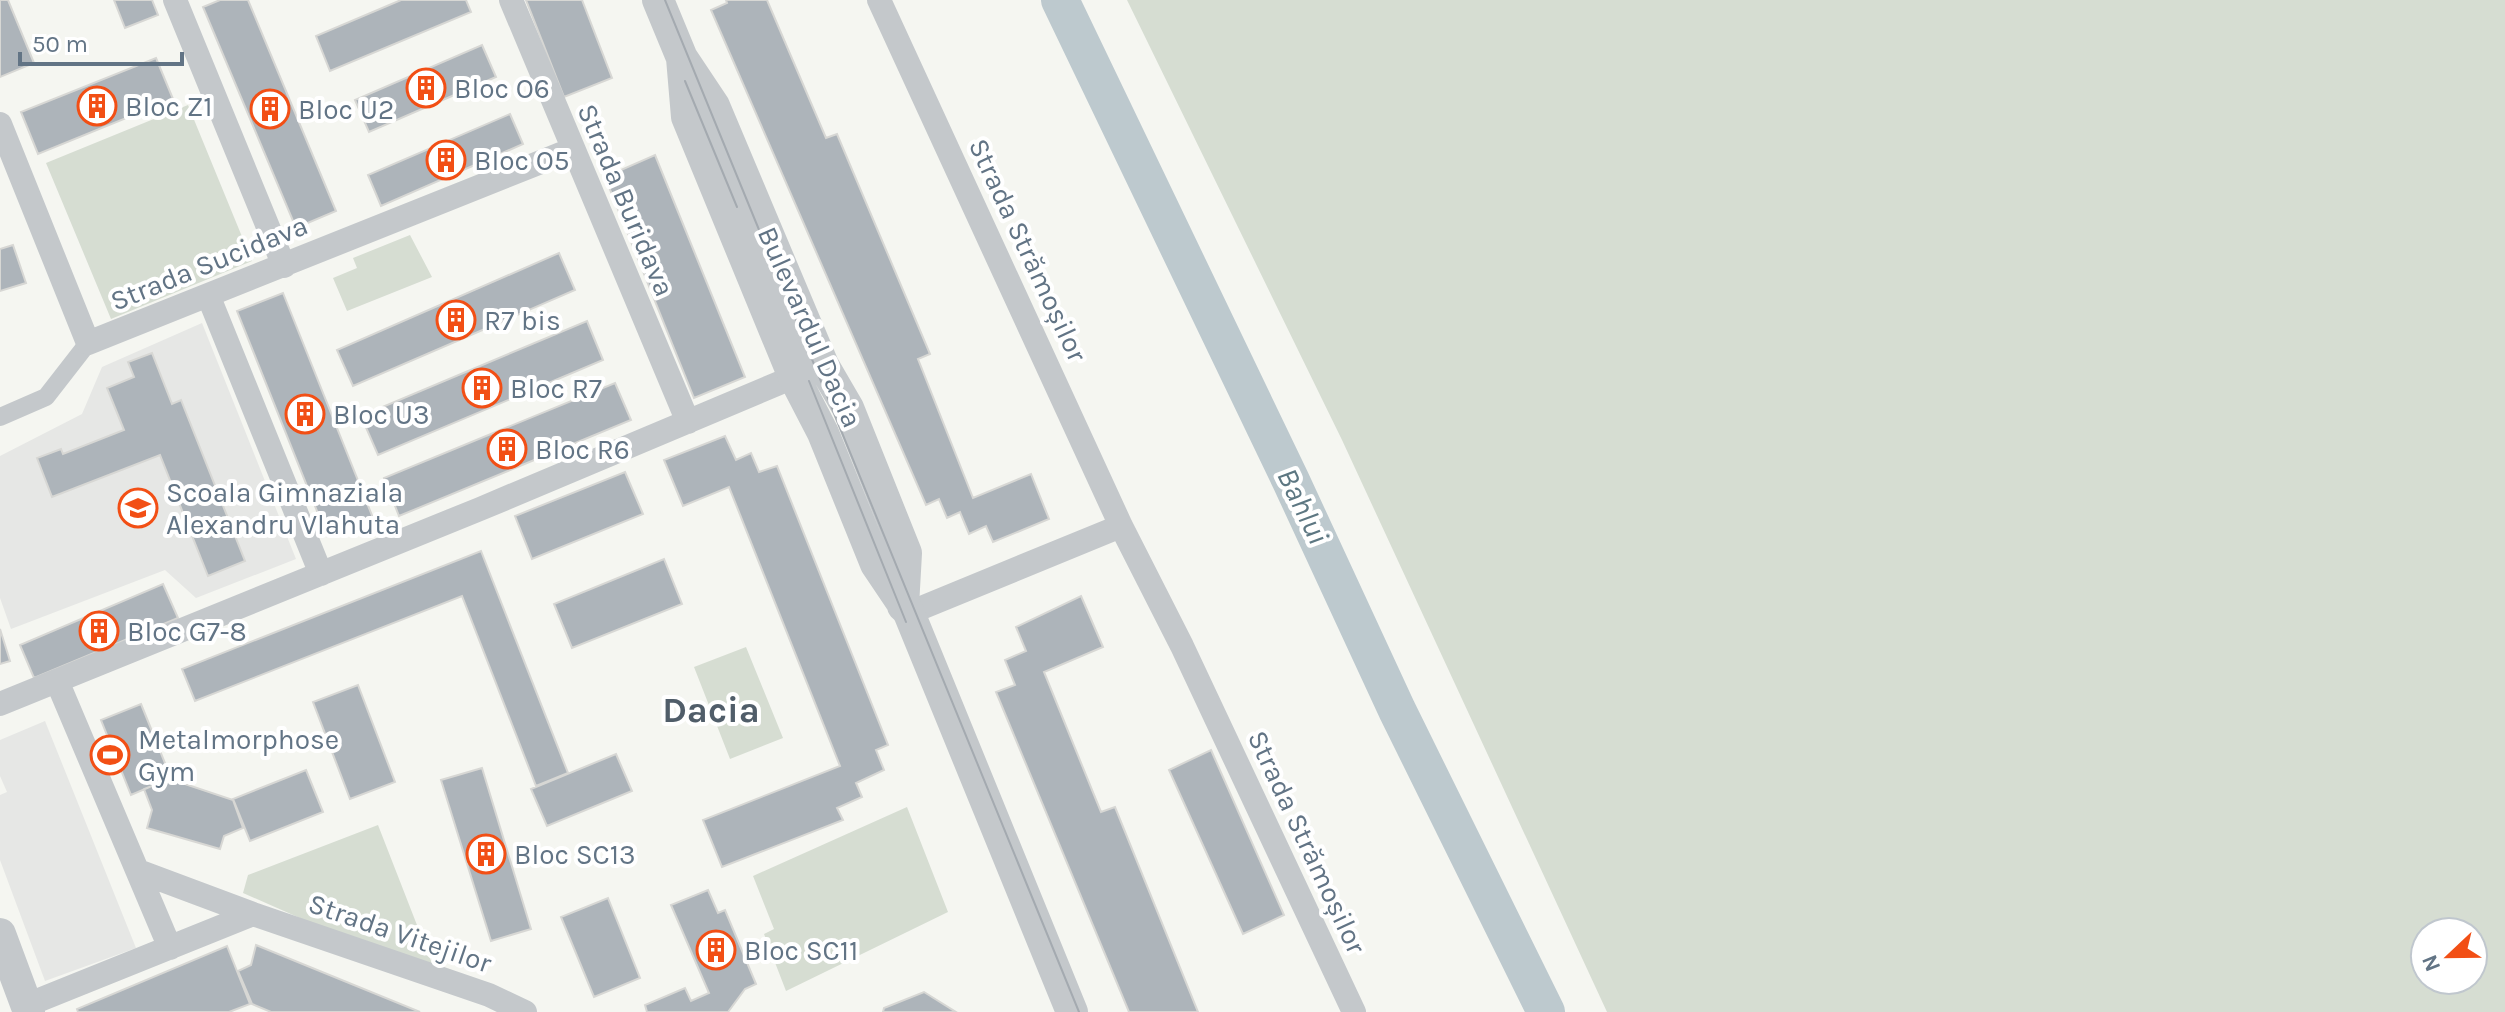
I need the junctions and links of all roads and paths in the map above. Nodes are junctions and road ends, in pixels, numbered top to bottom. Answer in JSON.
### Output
{"nodes":[{"id":1,"x":175,"y":0,"type":"edge"},
{"id":2,"x":511,"y":0,"type":"edge"},
{"id":3,"x":658,"y":0,"type":"edge"},
{"id":4,"x":879,"y":0,"type":"edge"},
{"id":5,"x":0,"y":124,"type":"edge"},
{"id":6,"x":571,"y":150,"type":"junction"},
{"id":7,"x":284,"y":266,"type":"junction"},
{"id":8,"x":208,"y":295,"type":"junction"},
{"id":9,"x":88,"y":343,"type":"junction"},
{"id":10,"x":808,"y":371,"type":"junction"},
{"id":11,"x":0,"y":417,"type":"edge"},
{"id":12,"x":688,"y":422,"type":"junction"},
{"id":13,"x":1121,"y":526,"type":"junction"},
{"id":14,"x":321,"y":574,"type":"junction"},
{"id":15,"x":906,"y":610,"type":"junction"},
{"id":16,"x":57,"y":681,"type":"junction"},
{"id":17,"x":0,"y":704,"type":"edge"},
{"id":18,"x":138,"y":871,"type":"junction"},
{"id":19,"x":253,"y":914,"type":"junction"},
{"id":20,"x":0,"y":934,"type":"edge"},
{"id":21,"x":170,"y":948,"type":"junction"},
{"id":22,"x":28,"y":1008,"type":"edge"},
{"id":23,"x":525,"y":1012,"type":"edge"},
{"id":24,"x":1072,"y":1012,"type":"edge"},
{"id":25,"x":1354,"y":1012,"type":"edge"}],
"edges":[{"from":1,"to":7,"type":"street"},
{"from":2,"to":6,"type":"street","name":"Strada Buridava"},
{"from":3,"to":10,"type":"street","name":"Bulevardul Dacia"},
{"from":4,"to":13,"type":"street","name":"Strada Strămoșilor"},
{"from":5,"to":9,"type":"street","name":"Strada Sucidava"},
{"from":6,"to":7,"type":"street","name":"Strada Sucidava"},
{"from":6,"to":12,"type":"street","name":"Strada Buridava"},
{"from":7,"to":8,"type":"street","name":"Strada Sucidava"},
{"from":8,"to":9,"type":"street","name":"Strada Sucidava"},
{"from":8,"to":14,"type":"street"},
{"from":9,"to":11,"type":"street"},
{"from":10,"to":12,"type":"street"},
{"from":10,"to":15,"type":"street","name":"Bulevardul Dacia"},
{"from":12,"to":14,"type":"street"},
{"from":13,"to":15,"type":"street"},
{"from":13,"to":25,"type":"street","name":"Strada Strămoșilor"},
{"from":14,"to":16,"type":"street"},
{"from":15,"to":24,"type":"street","name":"Bulevardul Dacia"},
{"from":16,"to":17,"type":"street"},
{"from":16,"to":18,"type":"street"},
{"from":18,"to":19,"type":"street","name":"Strada Vitejilor"},
{"from":18,"to":21,"type":"street"},
{"from":19,"to":21,"type":"street"},
{"from":19,"to":23,"type":"street","name":"Strada Vitejilor"},
{"from":20,"to":22,"type":"street"},
{"from":21,"to":22,"type":"street"}]}
